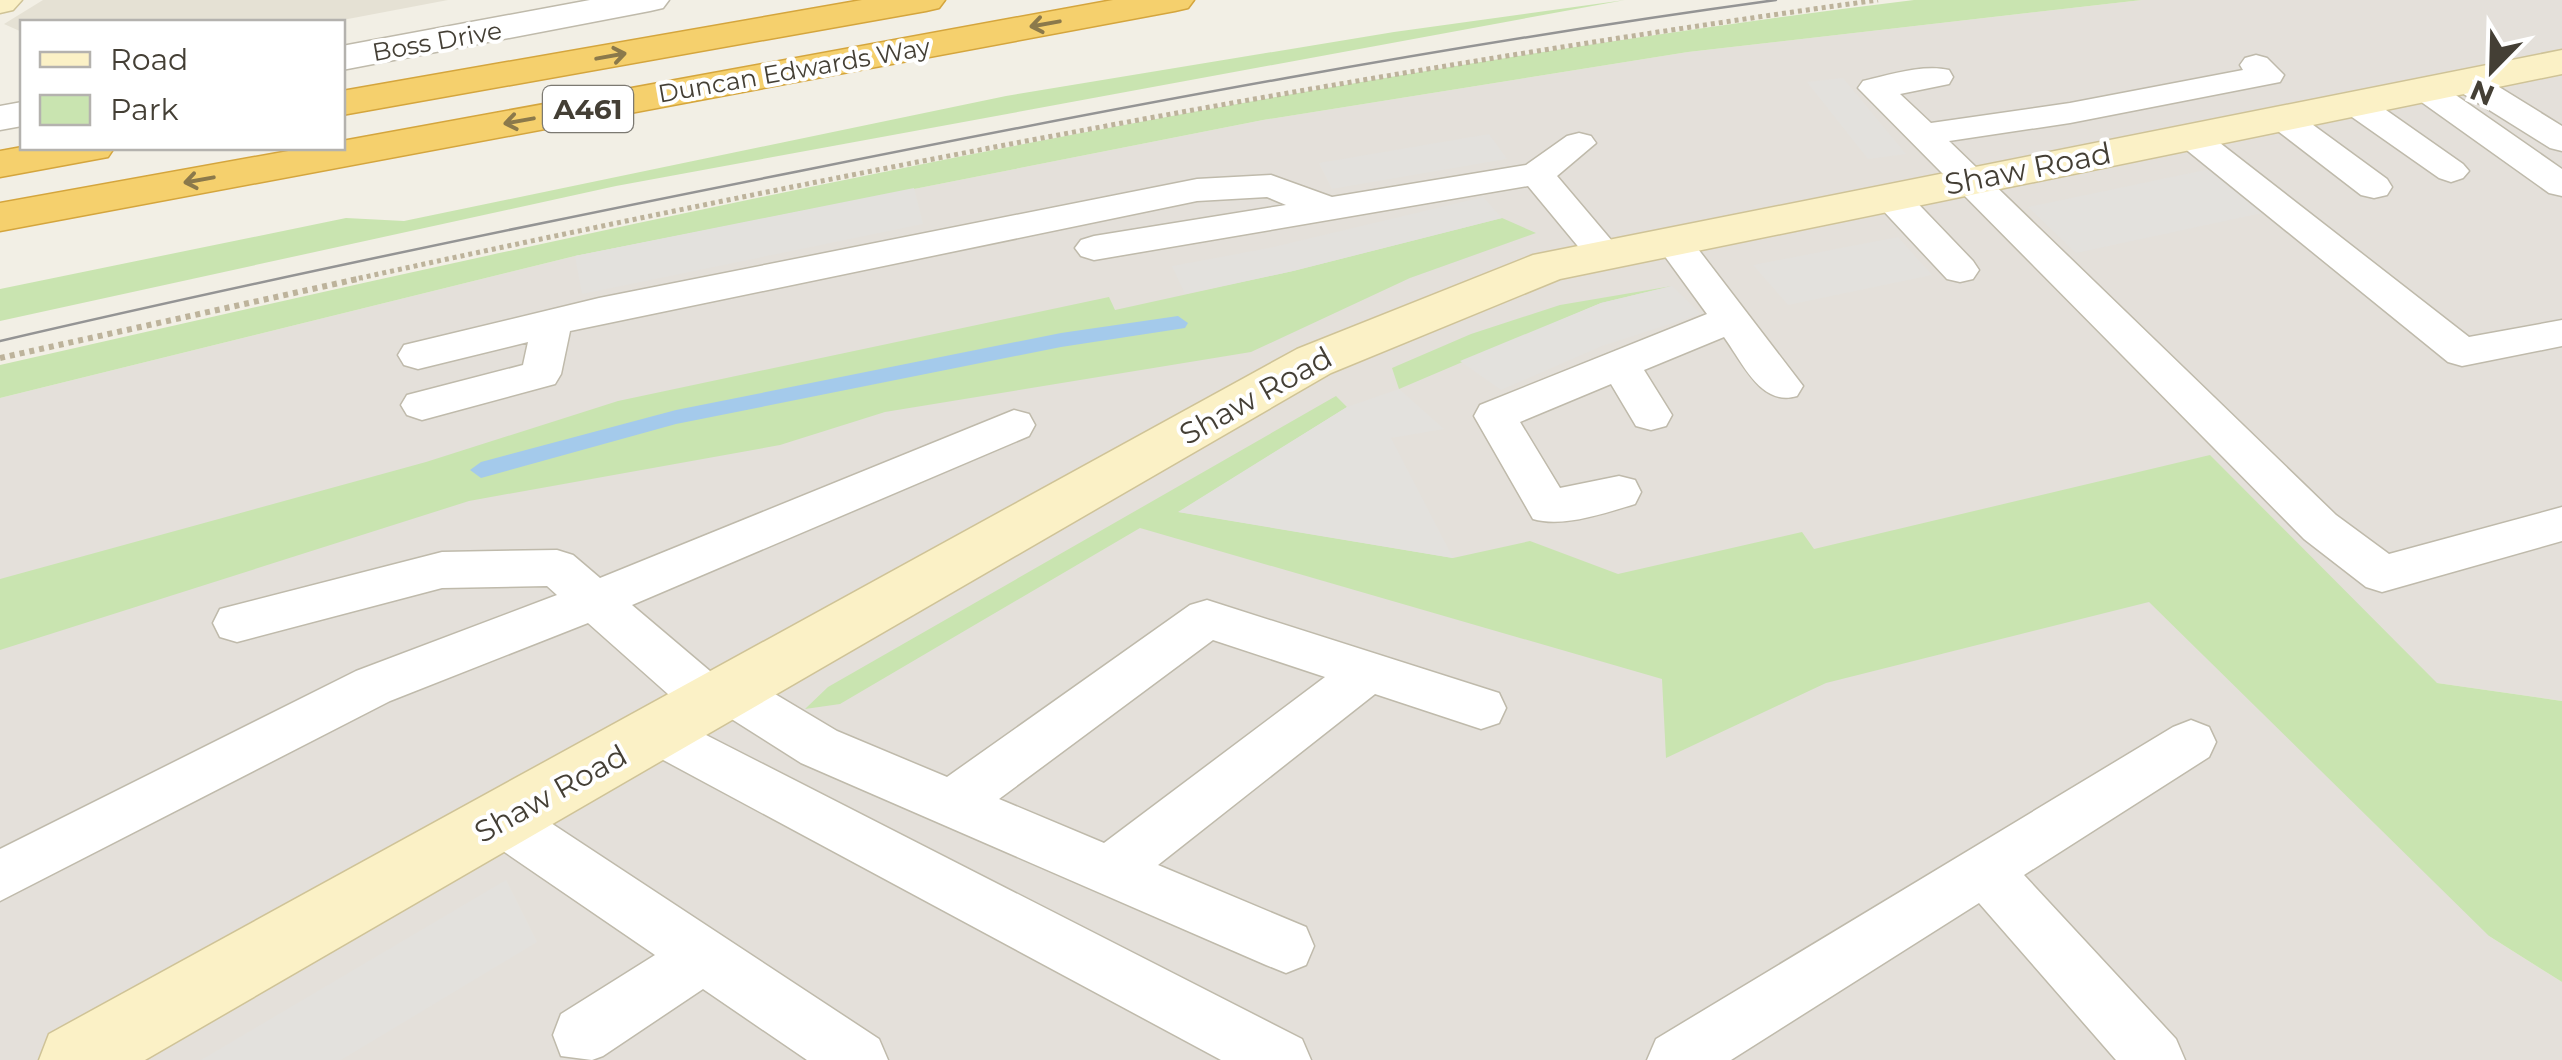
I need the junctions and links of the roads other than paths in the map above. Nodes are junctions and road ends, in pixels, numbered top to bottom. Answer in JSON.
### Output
{"nodes":[{"id":1,"x":650,"y":0,"type":"edge"},
{"id":2,"x":926,"y":0,"type":"edge"},
{"id":3,"x":1175,"y":0,"type":"edge"},
{"id":4,"x":345,"y":57,"type":"edge"},
{"id":5,"x":2562,"y":62,"type":"edge"},
{"id":6,"x":2256,"y":65,"type":"dead end"},
{"id":7,"x":1937,"y":77,"type":"dead end"},
{"id":8,"x":2445,"y":85,"type":"junction"},
{"id":9,"x":345,"y":102,"type":"edge"},
{"id":10,"x":2318,"y":111,"type":"junction"},
{"id":11,"x":1921,"y":135,"type":"junction"},
{"id":12,"x":2190,"y":136,"type":"junction"},
{"id":13,"x":2562,"y":141,"type":"edge"},
{"id":14,"x":1579,"y":143,"type":"dead end"},
{"id":15,"x":81,"y":150,"type":"edge"},
{"id":16,"x":0,"y":164,"type":"edge"},
{"id":17,"x":2451,"y":171,"type":"dead end"},
{"id":18,"x":1537,"y":174,"type":"junction"},
{"id":19,"x":2412,"y":179,"type":"dead end"},
{"id":20,"x":1967,"y":181,"type":"junction"},
{"id":21,"x":2562,"y":185,"type":"edge"},
{"id":22,"x":2374,"y":187,"type":"dead end"},
{"id":23,"x":1890,"y":196,"type":"junction"},
{"id":24,"x":1330,"y":209,"type":"junction"},
{"id":25,"x":0,"y":217,"type":"edge"},
{"id":26,"x":1672,"y":240,"type":"junction"},
{"id":27,"x":1094,"y":248,"type":"dead end"},
{"id":28,"x":1604,"y":254,"type":"junction"},
{"id":29,"x":1960,"y":270,"type":"dead end"},
{"id":30,"x":1732,"y":319,"type":"junction"},
{"id":31,"x":552,"y":322,"type":"junction"},
{"id":32,"x":2562,"y":333,"type":"edge"},
{"id":33,"x":418,"y":355,"type":"dead end"},
{"id":34,"x":1620,"y":365,"type":"junction"},
{"id":35,"x":1782,"y":386,"type":"dead end"},
{"id":36,"x":422,"y":405,"type":"dead end"},
{"id":37,"x":1651,"y":415,"type":"dead end"},
{"id":38,"x":1014,"y":425,"type":"dead end"},
{"id":39,"x":1619,"y":492,"type":"dead end"},
{"id":40,"x":2562,"y":524,"type":"edge"},
{"id":41,"x":595,"y":600,"type":"junction"},
{"id":42,"x":237,"y":623,"type":"dead end"},
{"id":43,"x":1368,"y":672,"type":"junction"},
{"id":44,"x":722,"y":698,"type":"junction"},
{"id":45,"x":1482,"y":708,"type":"dead end"},
{"id":46,"x":659,"y":733,"type":"junction"},
{"id":47,"x":2192,"y":742,"type":"dead end"},
{"id":48,"x":952,"y":804,"type":"junction"},
{"id":49,"x":502,"y":821,"type":"junction"},
{"id":50,"x":1984,"y":870,"type":"junction"},
{"id":51,"x":1110,"y":871,"type":"junction"},
{"id":52,"x":0,"y":876,"type":"edge"},
{"id":53,"x":1286,"y":946,"type":"dead end"},
{"id":54,"x":704,"y":956,"type":"junction"},
{"id":55,"x":582,"y":1035,"type":"dead end"},
{"id":56,"x":76,"y":1060,"type":"edge"},
{"id":57,"x":858,"y":1060,"type":"edge"},
{"id":58,"x":1281,"y":1060,"type":"edge"},
{"id":59,"x":1678,"y":1060,"type":"edge"},
{"id":60,"x":2155,"y":1060,"type":"edge"}],
"edges":[{"from":1,"to":4,"type":"street","name":"Boss Drive"},
{"from":9,"to":2,"type":"highway","name":"Duncan Edwards Way","number":"A461","one_way":true},
{"from":3,"to":25,"type":"highway","name":"Duncan Edwards Way","number":"A461","one_way":true},
{"from":5,"to":8,"type":"street","name":"Shaw Road"},
{"from":6,"to":11,"type":"lane"},
{"from":7,"to":11,"type":"lane"},
{"from":8,"to":10,"type":"street","name":"Shaw Road"},
{"from":8,"to":13,"type":"lane"},
{"from":8,"to":21,"type":"lane"},
{"from":10,"to":12,"type":"street","name":"Shaw Road"},
{"from":10,"to":17,"type":"lane"},
{"from":10,"to":19,"type":"lane"},
{"from":10,"to":22,"type":"lane"},
{"from":11,"to":20,"type":"lane"},
{"from":12,"to":20,"type":"street","name":"Shaw Road"},
{"from":12,"to":32,"type":"lane"},
{"from":14,"to":18,"type":"lane"},
{"from":15,"to":16,"type":"highway"},
{"from":18,"to":24,"type":"lane"},
{"from":18,"to":28,"type":"lane"},
{"from":20,"to":23,"type":"street","name":"Shaw Road"},
{"from":20,"to":40,"type":"lane"},
{"from":23,"to":26,"type":"street","name":"Shaw Road"},
{"from":23,"to":29,"type":"lane"},
{"from":24,"to":27,"type":"lane"},
{"from":24,"to":31,"type":"lane"},
{"from":26,"to":28,"type":"street","name":"Shaw Road"},
{"from":26,"to":30,"type":"lane"},
{"from":28,"to":44,"type":"street","name":"Shaw Road"},
{"from":30,"to":34,"type":"lane"},
{"from":30,"to":35,"type":"lane"},
{"from":31,"to":33,"type":"lane"},
{"from":31,"to":36,"type":"lane"},
{"from":34,"to":37,"type":"lane"},
{"from":34,"to":39,"type":"lane"},
{"from":38,"to":41,"type":"lane"},
{"from":41,"to":42,"type":"lane"},
{"from":41,"to":44,"type":"lane"},
{"from":41,"to":52,"type":"lane"},
{"from":43,"to":45,"type":"lane"},
{"from":43,"to":48,"type":"lane"},
{"from":43,"to":51,"type":"lane"},
{"from":44,"to":46,"type":"street","name":"Shaw Road"},
{"from":44,"to":48,"type":"lane"},
{"from":46,"to":49,"type":"street","name":"Shaw Road"},
{"from":46,"to":58,"type":"lane"},
{"from":47,"to":50,"type":"lane"},
{"from":48,"to":51,"type":"lane"},
{"from":49,"to":54,"type":"lane"},
{"from":49,"to":56,"type":"street","name":"Shaw Road"},
{"from":50,"to":59,"type":"lane"},
{"from":50,"to":60,"type":"lane"},
{"from":51,"to":53,"type":"lane"},
{"from":54,"to":55,"type":"lane"},
{"from":54,"to":57,"type":"lane"}]}
